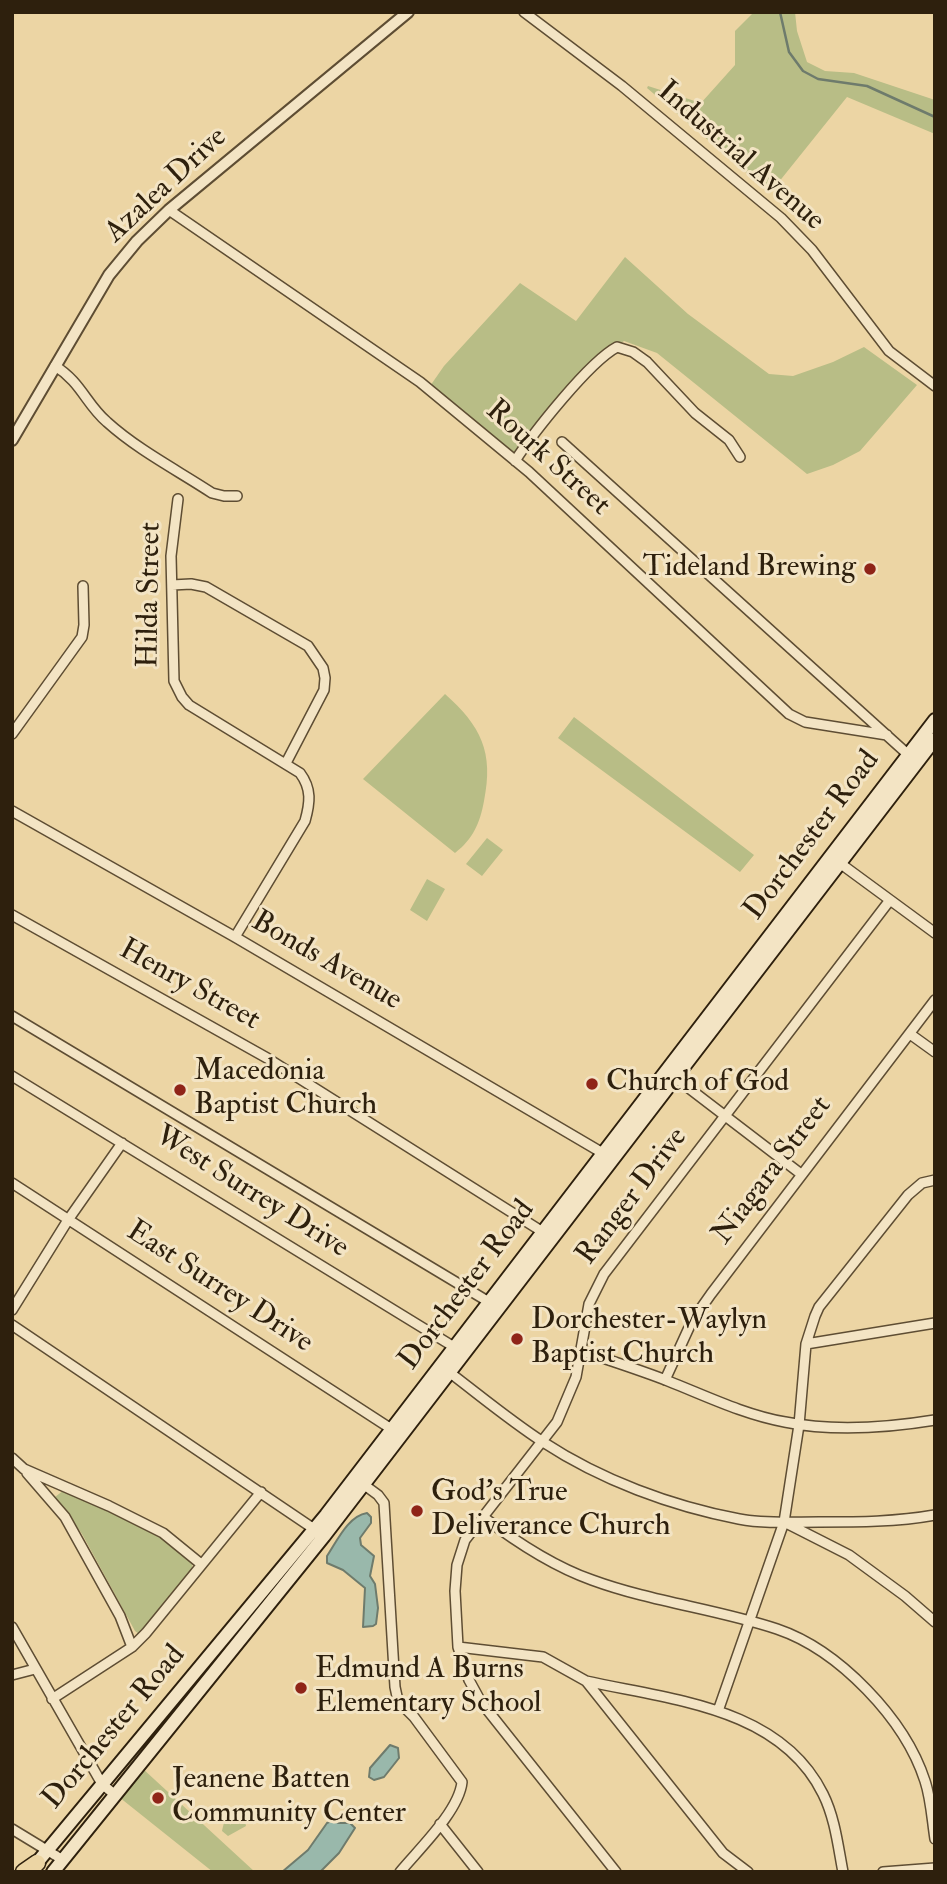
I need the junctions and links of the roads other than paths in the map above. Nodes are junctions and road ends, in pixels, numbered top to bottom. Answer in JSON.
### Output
{"nodes":[{"id":1,"x":408,"y":12,"type":"edge"},
{"id":2,"x":524,"y":12,"type":"edge"},
{"id":3,"x":169,"y":210,"type":"junction"},
{"id":4,"x":55,"y":366,"type":"junction"},
{"id":5,"x":935,"y":386,"type":"edge"},
{"id":6,"x":12,"y":440,"type":"edge"},
{"id":7,"x":562,"y":442,"type":"dead end"},
{"id":8,"x":740,"y":457,"type":"dead end"},
{"id":9,"x":515,"y":461,"type":"junction"},
{"id":10,"x":237,"y":496,"type":"dead end"},
{"id":11,"x":178,"y":499,"type":"dead end"},
{"id":12,"x":172,"y":585,"type":"junction"},
{"id":13,"x":82,"y":586,"type":"dead end"},
{"id":14,"x":935,"y":720,"type":"edge"},
{"id":15,"x":12,"y":734,"type":"edge"},
{"id":16,"x":887,"y":735,"type":"junction"},
{"id":17,"x":935,"y":739,"type":"edge"},
{"id":18,"x":913,"y":758,"type":"junction"},
{"id":19,"x":286,"y":763,"type":"junction"},
{"id":20,"x":12,"y":811,"type":"edge"},
{"id":21,"x":835,"y":860,"type":"junction"},
{"id":22,"x":890,"y":900,"type":"junction"},
{"id":23,"x":12,"y":915,"type":"edge"},
{"id":24,"x":935,"y":933,"type":"edge"},
{"id":25,"x":235,"y":937,"type":"junction"},
{"id":26,"x":935,"y":1000,"type":"edge"},
{"id":27,"x":12,"y":1016,"type":"edge"},
{"id":28,"x":910,"y":1034,"type":"junction"},
{"id":29,"x":935,"y":1052,"type":"edge"},
{"id":30,"x":670,"y":1074,"type":"junction"},
{"id":31,"x":12,"y":1076,"type":"edge"},
{"id":32,"x":725,"y":1116,"type":"junction"},
{"id":33,"x":122,"y":1143,"type":"junction"},
{"id":34,"x":608,"y":1157,"type":"junction"},
{"id":35,"x":801,"y":1174,"type":"junction"},
{"id":36,"x":935,"y":1180,"type":"edge"},
{"id":37,"x":12,"y":1183,"type":"edge"},
{"id":38,"x":68,"y":1220,"type":"junction"},
{"id":39,"x":548,"y":1236,"type":"junction"},
{"id":40,"x":493,"y":1305,"type":"junction"},
{"id":41,"x":12,"y":1310,"type":"edge"},
{"id":42,"x":935,"y":1323,"type":"edge"},
{"id":43,"x":12,"y":1325,"type":"edge"},
{"id":44,"x":806,"y":1344,"type":"junction"},
{"id":45,"x":459,"y":1350,"type":"junction"},
{"id":46,"x":582,"y":1351,"type":"junction"},
{"id":47,"x":445,"y":1369,"type":"junction"},
{"id":48,"x":665,"y":1380,"type":"junction"},
{"id":49,"x":935,"y":1420,"type":"edge"},
{"id":50,"x":799,"y":1425,"type":"junction"},
{"id":51,"x":396,"y":1432,"type":"junction"},
{"id":52,"x":542,"y":1442,"type":"junction"},
{"id":53,"x":12,"y":1458,"type":"edge"},
{"id":54,"x":24,"y":1469,"type":"junction"},
{"id":55,"x":359,"y":1481,"type":"junction"},
{"id":56,"x":261,"y":1492,"type":"junction"},
{"id":57,"x":482,"y":1516,"type":"junction"},
{"id":58,"x":935,"y":1516,"type":"edge"},
{"id":59,"x":784,"y":1522,"type":"junction"},
{"id":60,"x":319,"y":1533,"type":"junction"},
{"id":61,"x":201,"y":1564,"type":"junction"},
{"id":62,"x":749,"y":1621,"type":"junction"},
{"id":63,"x":935,"y":1622,"type":"edge"},
{"id":64,"x":12,"y":1627,"type":"edge"},
{"id":65,"x":132,"y":1647,"type":"junction"},
{"id":66,"x":458,"y":1647,"type":"junction"},
{"id":67,"x":35,"y":1669,"type":"junction"},
{"id":68,"x":12,"y":1675,"type":"edge"},
{"id":69,"x":586,"y":1681,"type":"junction"},
{"id":70,"x":52,"y":1699,"type":"junction"},
{"id":71,"x":718,"y":1711,"type":"junction"},
{"id":72,"x":102,"y":1784,"type":"junction"},
{"id":73,"x":114,"y":1794,"type":"junction"},
{"id":74,"x":440,"y":1824,"type":"junction"},
{"id":75,"x":12,"y":1829,"type":"edge"},
{"id":76,"x":935,"y":1839,"type":"edge"},
{"id":77,"x":48,"y":1850,"type":"junction"},
{"id":78,"x":63,"y":1860,"type":"junction"},
{"id":79,"x":935,"y":1868,"type":"edge"},
{"id":80,"x":30,"y":1869,"type":"edge"},
{"id":81,"x":53,"y":1872,"type":"edge"},
{"id":82,"x":400,"y":1872,"type":"edge"},
{"id":83,"x":478,"y":1872,"type":"edge"},
{"id":84,"x":616,"y":1872,"type":"edge"},
{"id":85,"x":748,"y":1872,"type":"edge"},
{"id":86,"x":843,"y":1872,"type":"edge"},
{"id":87,"x":883,"y":1872,"type":"edge"}],
"edges":[{"from":1,"to":3,"type":"street","name":"Azalea Drive"},
{"from":2,"to":5,"type":"street","name":"Industrial Avenue"},
{"from":3,"to":4,"type":"street","name":"Azalea Drive"},
{"from":3,"to":9,"type":"street","name":"Rourk Street"},
{"from":4,"to":6,"type":"street","name":"Azalea Drive"},
{"from":4,"to":10,"type":"street"},
{"from":7,"to":16,"type":"street"},
{"from":8,"to":9,"type":"street"},
{"from":9,"to":16,"type":"street","name":"Rourk Street"},
{"from":11,"to":12,"type":"street","name":"Hilda Street"},
{"from":12,"to":19,"type":"street","name":"Hilda Street"},
{"from":12,"to":19,"type":"street"},
{"from":13,"to":15,"type":"street"},
{"from":14,"to":18,"type":"main road","name":"Dorchester Road"},
{"from":16,"to":18,"type":"street"},
{"from":17,"to":18,"type":"main road","name":"Dorchester Road"},
{"from":18,"to":21,"type":"main road","name":"Dorchester Road"},
{"from":19,"to":25,"type":"street","name":"Hilda Street"},
{"from":20,"to":25,"type":"street","name":"Bonds Avenue"},
{"from":21,"to":22,"type":"street"},
{"from":21,"to":30,"type":"main road","name":"Dorchester Road"},
{"from":22,"to":24,"type":"street"},
{"from":22,"to":32,"type":"street","name":"Ranger Drive"},
{"from":23,"to":39,"type":"street","name":"Henry Street"},
{"from":25,"to":34,"type":"street","name":"Bonds Avenue"},
{"from":26,"to":28,"type":"street","name":"Niagara Street"},
{"from":27,"to":40,"type":"street"},
{"from":28,"to":29,"type":"street"},
{"from":28,"to":35,"type":"street","name":"Niagara Street"},
{"from":30,"to":32,"type":"street"},
{"from":30,"to":34,"type":"main road","name":"Dorchester Road"},
{"from":31,"to":33,"type":"street","name":"West Surrey Drive"},
{"from":32,"to":35,"type":"street"},
{"from":32,"to":46,"type":"street","name":"Ranger Drive"},
{"from":33,"to":38,"type":"street"},
{"from":33,"to":45,"type":"street","name":"West Surrey Drive"},
{"from":34,"to":39,"type":"main road","name":"Dorchester Road"},
{"from":35,"to":48,"type":"street","name":"Niagara Street"},
{"from":36,"to":44,"type":"street"},
{"from":37,"to":38,"type":"street","name":"East Surrey Drive"},
{"from":38,"to":41,"type":"street"},
{"from":38,"to":51,"type":"street","name":"East Surrey Drive"},
{"from":39,"to":40,"type":"main road","name":"Dorchester Road"},
{"from":40,"to":45,"type":"main road","name":"Dorchester Road"},
{"from":42,"to":44,"type":"street"},
{"from":43,"to":56,"type":"street"},
{"from":44,"to":50,"type":"street"},
{"from":45,"to":47,"type":"main road","name":"Dorchester Road"},
{"from":46,"to":48,"type":"street"},
{"from":46,"to":52,"type":"street","name":"Ranger Drive"},
{"from":47,"to":51,"type":"main road","name":"Dorchester Road"},
{"from":47,"to":52,"type":"street"},
{"from":48,"to":50,"type":"street"},
{"from":49,"to":50,"type":"street"},
{"from":50,"to":59,"type":"street"},
{"from":51,"to":55,"type":"main road","name":"Dorchester Road"},
{"from":52,"to":57,"type":"street","name":"Ranger Drive"},
{"from":52,"to":59,"type":"street"},
{"from":53,"to":54,"type":"street"},
{"from":54,"to":61,"type":"street"},
{"from":54,"to":65,"type":"street"},
{"from":55,"to":60,"type":"main road","name":"Dorchester Road"},
{"from":55,"to":74,"type":"street"},
{"from":56,"to":60,"type":"street"},
{"from":56,"to":61,"type":"street"},
{"from":57,"to":62,"type":"street"},
{"from":57,"to":66,"type":"street","name":"Ranger Drive"},
{"from":58,"to":59,"type":"street"},
{"from":59,"to":62,"type":"street"},
{"from":59,"to":63,"type":"street"},
{"from":60,"to":72,"type":"main road","name":"Dorchester Road"},
{"from":60,"to":73,"type":"main road","name":"Dorchester Road"},
{"from":61,"to":65,"type":"street"},
{"from":62,"to":71,"type":"street"},
{"from":62,"to":76,"type":"street"},
{"from":64,"to":67,"type":"street"},
{"from":65,"to":70,"type":"street"},
{"from":66,"to":69,"type":"street"},
{"from":66,"to":84,"type":"street","name":"Ranger Drive"},
{"from":67,"to":68,"type":"street"},
{"from":67,"to":70,"type":"street"},
{"from":69,"to":71,"type":"street"},
{"from":69,"to":85,"type":"street"},
{"from":70,"to":72,"type":"street"},
{"from":71,"to":86,"type":"street"},
{"from":72,"to":73,"type":"street"},
{"from":72,"to":77,"type":"main road","name":"Dorchester Road"},
{"from":73,"to":78,"type":"main road","name":"Dorchester Road"},
{"from":74,"to":82,"type":"street"},
{"from":74,"to":83,"type":"street"},
{"from":75,"to":77,"type":"street"},
{"from":77,"to":78,"type":"street"},
{"from":77,"to":80,"type":"main road","name":"Dorchester Road"},
{"from":78,"to":81,"type":"main road","name":"Dorchester Road"},
{"from":79,"to":87,"type":"street"}]}
